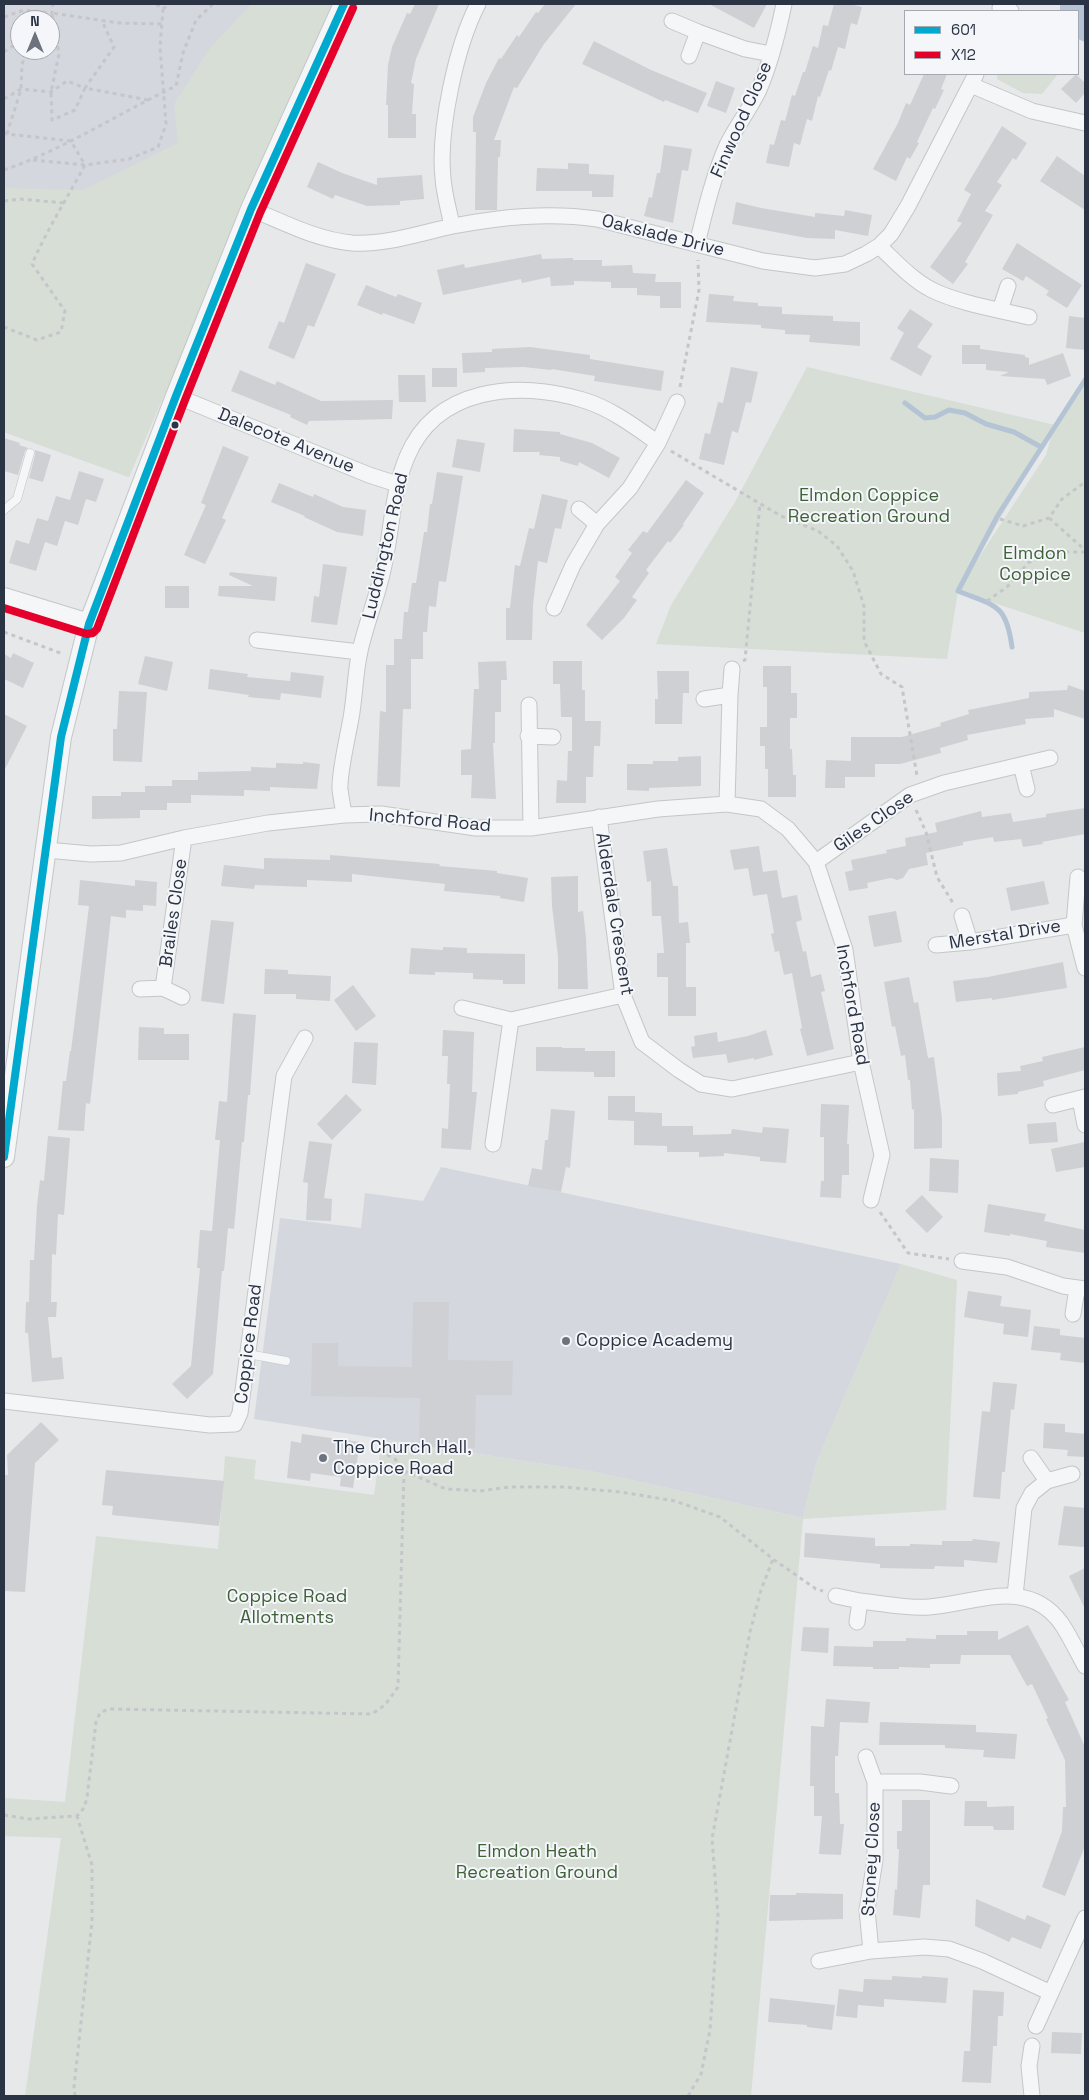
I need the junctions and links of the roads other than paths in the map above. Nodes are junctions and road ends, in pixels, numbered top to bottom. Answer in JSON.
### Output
{"nodes":[{"id":1,"x":344,"y":4,"type":"edge"},
{"id":2,"x":478,"y":4,"type":"edge"},
{"id":3,"x":784,"y":4,"type":"edge"},
{"id":4,"x":672,"y":21,"type":"dead end"},
{"id":5,"x":698,"y":32,"type":"junction"},
{"id":6,"x":771,"y":54,"type":"junction"},
{"id":7,"x":690,"y":56,"type":"dead end"},
{"id":8,"x":973,"y":79,"type":"edge"},
{"id":9,"x":1085,"y":124,"type":"edge"},
{"id":10,"x":251,"y":209,"type":"junction"},
{"id":11,"x":452,"y":226,"type":"junction"},
{"id":12,"x":697,"y":244,"type":"junction"},
{"id":13,"x":879,"y":246,"type":"junction"},
{"id":14,"x":1008,"y":286,"type":"dead end"},
{"id":15,"x":1000,"y":310,"type":"junction"},
{"id":16,"x":1029,"y":317,"type":"dead end"},
{"id":17,"x":176,"y":396,"type":"junction"},
{"id":18,"x":677,"y":402,"type":"road end"},
{"id":19,"x":658,"y":443,"type":"junction"},
{"id":20,"x":30,"y":453,"type":"dead end"},
{"id":21,"x":397,"y":484,"type":"junction"},
{"id":22,"x":579,"y":509,"type":"dead end"},
{"id":23,"x":4,"y":510,"type":"edge"},
{"id":24,"x":597,"y":524,"type":"junction"},
{"id":25,"x":4,"y":598,"type":"edge"},
{"id":26,"x":554,"y":608,"type":"dead end"},
{"id":27,"x":89,"y":624,"type":"junction"},
{"id":28,"x":257,"y":640,"type":"dead end"},
{"id":29,"x":359,"y":652,"type":"junction"},
{"id":30,"x":732,"y":669,"type":"road end"},
{"id":31,"x":730,"y":695,"type":"junction"},
{"id":32,"x":704,"y":698,"type":"dead end"},
{"id":33,"x":529,"y":706,"type":"dead end"},
{"id":34,"x":528,"y":736,"type":"junction"},
{"id":35,"x":553,"y":737,"type":"dead end"},
{"id":36,"x":1050,"y":758,"type":"dead end"},
{"id":37,"x":1021,"y":765,"type":"junction"},
{"id":38,"x":1027,"y":789,"type":"dead end"},
{"id":39,"x":727,"y":804,"type":"junction"},
{"id":40,"x":344,"y":815,"type":"junction"},
{"id":41,"x":599,"y":817,"type":"junction"},
{"id":42,"x":531,"y":828,"type":"junction"},
{"id":43,"x":184,"y":838,"type":"junction"},
{"id":44,"x":46,"y":850,"type":"junction"},
{"id":45,"x":816,"y":862,"type":"junction"},
{"id":46,"x":1078,"y":877,"type":"dead end"},
{"id":47,"x":962,"y":916,"type":"road end"},
{"id":48,"x":1074,"y":924,"type":"junction"},
{"id":49,"x":970,"y":942,"type":"junction"},
{"id":50,"x":936,"y":945,"type":"dead end"},
{"id":51,"x":1085,"y":968,"type":"edge"},
{"id":52,"x":163,"y":988,"type":"junction"},
{"id":53,"x":140,"y":989,"type":"dead end"},
{"id":54,"x":623,"y":995,"type":"junction"},
{"id":55,"x":182,"y":997,"type":"dead end"},
{"id":56,"x":462,"y":1008,"type":"dead end"},
{"id":57,"x":511,"y":1020,"type":"junction"},
{"id":58,"x":305,"y":1038,"type":"dead end"},
{"id":59,"x":861,"y":1062,"type":"junction"},
{"id":60,"x":1083,"y":1098,"type":"edge"},
{"id":61,"x":1053,"y":1105,"type":"dead end"},
{"id":62,"x":1085,"y":1125,"type":"edge"},
{"id":63,"x":493,"y":1144,"type":"dead end"},
{"id":64,"x":4,"y":1157,"type":"edge"},
{"id":65,"x":871,"y":1200,"type":"road end"},
{"id":66,"x":962,"y":1261,"type":"road end"},
{"id":67,"x":1081,"y":1289,"type":"edge"},
{"id":68,"x":1073,"y":1314,"type":"dead end"},
{"id":69,"x":248,"y":1354,"type":"junction"},
{"id":70,"x":286,"y":1361,"type":"dead end"},
{"id":71,"x":4,"y":1401,"type":"edge"},
{"id":72,"x":1031,"y":1458,"type":"dead end"},
{"id":73,"x":1072,"y":1474,"type":"dead end"},
{"id":74,"x":1047,"y":1481,"type":"junction"},
{"id":75,"x":836,"y":1596,"type":"road end"},
{"id":76,"x":1015,"y":1596,"type":"junction"},
{"id":77,"x":860,"y":1601,"type":"junction"},
{"id":78,"x":857,"y":1622,"type":"dead end"},
{"id":79,"x":1085,"y":1666,"type":"edge"},
{"id":80,"x":866,"y":1758,"type":"dead end"},
{"id":81,"x":875,"y":1782,"type":"junction"},
{"id":82,"x":950,"y":1786,"type":"dead end"},
{"id":83,"x":1085,"y":1918,"type":"edge"},
{"id":84,"x":871,"y":1951,"type":"junction"},
{"id":85,"x":819,"y":1961,"type":"dead end"},
{"id":86,"x":1051,"y":1993,"type":"junction"},
{"id":87,"x":1036,"y":2026,"type":"dead end"},
{"id":88,"x":1032,"y":2046,"type":"dead end"},
{"id":89,"x":1032,"y":2096,"type":"edge"}],
"edges":[{"from":1,"to":10,"type":"street"},
{"from":2,"to":11,"type":"street"},
{"from":3,"to":6,"type":"street","name":"Finwood Close"},
{"from":4,"to":5,"type":"street","name":"Finwood Close"},
{"from":5,"to":6,"type":"street","name":"Finwood Close"},
{"from":5,"to":7,"type":"street"},
{"from":6,"to":12,"type":"street","name":"Finwood Close"},
{"from":8,"to":9,"type":"street"},
{"from":8,"to":13,"type":"street","name":"Oakslade Drive"},
{"from":10,"to":11,"type":"street","name":"Oakslade Drive"},
{"from":10,"to":17,"type":"street"},
{"from":11,"to":12,"type":"street","name":"Oakslade Drive"},
{"from":12,"to":13,"type":"street","name":"Oakslade Drive"},
{"from":13,"to":15,"type":"street"},
{"from":14,"to":15,"type":"street"},
{"from":15,"to":16,"type":"street"},
{"from":17,"to":21,"type":"street","name":"Dalecote Avenue"},
{"from":17,"to":27,"type":"street"},
{"from":18,"to":19,"type":"street"},
{"from":19,"to":21,"type":"street","name":"Luddington Road"},
{"from":19,"to":24,"type":"street"},
{"from":20,"to":23,"type":"lane"},
{"from":21,"to":29,"type":"street","name":"Luddington Road"},
{"from":22,"to":24,"type":"street"},
{"from":24,"to":26,"type":"street"},
{"from":25,"to":27,"type":"street"},
{"from":27,"to":44,"type":"street"},
{"from":28,"to":29,"type":"street"},
{"from":29,"to":40,"type":"street","name":"Luddington Road"},
{"from":30,"to":31,"type":"street"},
{"from":31,"to":32,"type":"street"},
{"from":31,"to":39,"type":"street"},
{"from":33,"to":34,"type":"street"},
{"from":34,"to":35,"type":"street"},
{"from":34,"to":42,"type":"street"},
{"from":36,"to":37,"type":"street","name":"Giles Close"},
{"from":37,"to":38,"type":"street"},
{"from":37,"to":45,"type":"street","name":"Giles Close"},
{"from":39,"to":41,"type":"street","name":"Inchford Road"},
{"from":39,"to":45,"type":"street","name":"Inchford Road"},
{"from":40,"to":42,"type":"street","name":"Inchford Road"},
{"from":40,"to":43,"type":"street","name":"Inchford Road"},
{"from":41,"to":42,"type":"street","name":"Inchford Road"},
{"from":41,"to":54,"type":"street","name":"Alderdale Crescent"},
{"from":43,"to":44,"type":"street","name":"Inchford Road"},
{"from":43,"to":52,"type":"street","name":"Brailes Close"},
{"from":44,"to":64,"type":"street"},
{"from":45,"to":59,"type":"street","name":"Inchford Road"},
{"from":46,"to":48,"type":"street","name":"Merstal Drive"},
{"from":47,"to":49,"type":"street"},
{"from":48,"to":49,"type":"street","name":"Merstal Drive"},
{"from":48,"to":51,"type":"street","name":"Merstal Drive"},
{"from":49,"to":50,"type":"street","name":"Merstal Drive"},
{"from":52,"to":53,"type":"street"},
{"from":52,"to":55,"type":"street"},
{"from":54,"to":57,"type":"street"},
{"from":54,"to":59,"type":"street","name":"Alderdale Crescent"},
{"from":56,"to":57,"type":"street"},
{"from":57,"to":63,"type":"street"},
{"from":58,"to":69,"type":"street","name":"Coppice Road"},
{"from":59,"to":65,"type":"street","name":"Inchford Road"},
{"from":60,"to":61,"type":"street"},
{"from":60,"to":62,"type":"street"},
{"from":66,"to":67,"type":"street"},
{"from":67,"to":68,"type":"street"},
{"from":69,"to":70,"type":"lane"},
{"from":69,"to":71,"type":"street","name":"Coppice Road"},
{"from":72,"to":74,"type":"street"},
{"from":73,"to":74,"type":"street"},
{"from":74,"to":76,"type":"street"},
{"from":75,"to":77,"type":"street"},
{"from":76,"to":77,"type":"street"},
{"from":76,"to":79,"type":"street"},
{"from":77,"to":78,"type":"street"},
{"from":80,"to":81,"type":"street"},
{"from":81,"to":82,"type":"street","name":"Stoney Close"},
{"from":81,"to":84,"type":"street","name":"Stoney Close"},
{"from":83,"to":86,"type":"street"},
{"from":84,"to":85,"type":"street"},
{"from":84,"to":86,"type":"street"},
{"from":86,"to":87,"type":"street"},
{"from":88,"to":89,"type":"street"}]}
